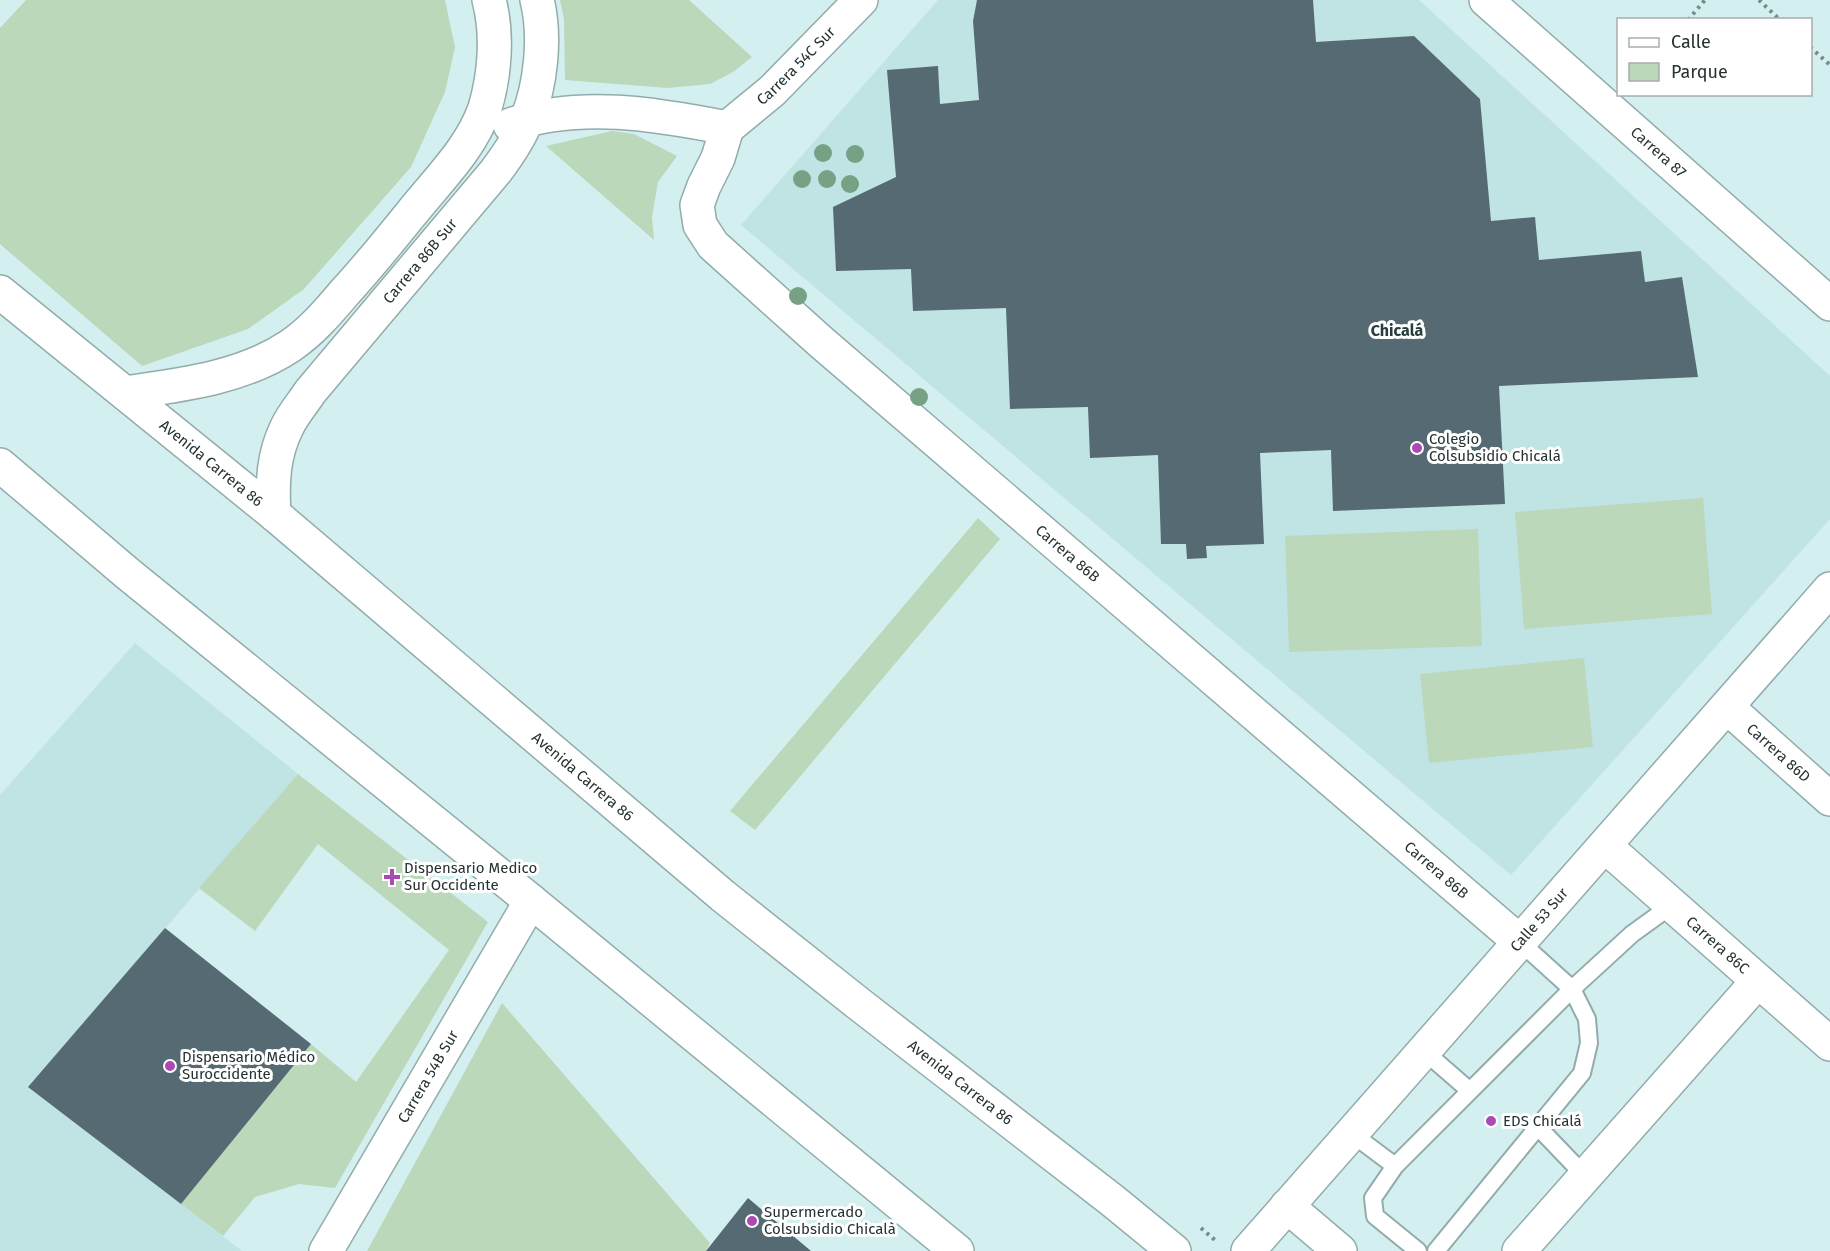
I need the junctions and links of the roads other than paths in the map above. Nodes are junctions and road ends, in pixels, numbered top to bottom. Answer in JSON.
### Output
{"nodes":[{"id":1,"x":489,"y":0,"type":"edge"},
{"id":2,"x":537,"y":0,"type":"edge"},
{"id":3,"x":861,"y":0,"type":"edge"},
{"id":4,"x":1486,"y":0,"type":"edge"},
{"id":5,"x":527,"y":119,"type":"junction"},
{"id":6,"x":727,"y":128,"type":"junction"},
{"id":7,"x":468,"y":143,"type":"junction"},
{"id":8,"x":0,"y":292,"type":"edge"},
{"id":9,"x":1830,"y":304,"type":"edge"},
{"id":10,"x":125,"y":393,"type":"junction"},
{"id":11,"x":0,"y":465,"type":"edge"},
{"id":12,"x":274,"y":514,"type":"junction"},
{"id":13,"x":1830,"y":589,"type":"edge"},
{"id":14,"x":1727,"y":707,"type":"junction"},
{"id":15,"x":1830,"y":799,"type":"edge"},
{"id":16,"x":1605,"y":846,"type":"junction"},
{"id":17,"x":531,"y":901,"type":"junction"},
{"id":18,"x":1672,"y":905,"type":"junction"},
{"id":19,"x":1520,"y":942,"type":"junction"},
{"id":20,"x":1758,"y":981,"type":"junction"},
{"id":21,"x":1572,"y":989,"type":"junction"},
{"id":22,"x":1830,"y":1044,"type":"edge"},
{"id":23,"x":1424,"y":1052,"type":"junction"},
{"id":24,"x":1470,"y":1091,"type":"junction"},
{"id":25,"x":1538,"y":1127,"type":"junction"},
{"id":26,"x":1352,"y":1133,"type":"junction"},
{"id":27,"x":1395,"y":1166,"type":"junction"},
{"id":28,"x":1585,"y":1176,"type":"junction"},
{"id":29,"x":1287,"y":1206,"type":"junction"},
{"id":30,"x":1235,"y":1248,"type":"edge"},
{"id":31,"x":326,"y":1251,"type":"edge"},
{"id":32,"x":957,"y":1251,"type":"edge"},
{"id":33,"x":1174,"y":1251,"type":"edge"},
{"id":34,"x":1340,"y":1251,"type":"edge"},
{"id":35,"x":1418,"y":1251,"type":"edge"},
{"id":36,"x":1436,"y":1251,"type":"edge"},
{"id":37,"x":1519,"y":1251,"type":"edge"}],
"edges":[{"from":1,"to":7,"type":"street"},
{"from":2,"to":5,"type":"street","name":"Carrera 86B Sur"},
{"from":3,"to":6,"type":"street","name":"Carrera 54C Sur"},
{"from":4,"to":9,"type":"street","name":"Carrera 87"},
{"from":5,"to":6,"type":"street"},
{"from":5,"to":7,"type":"street"},
{"from":5,"to":12,"type":"street","name":"Carrera 86B Sur"},
{"from":6,"to":19,"type":"street","name":"Carrera 86B"},
{"from":7,"to":10,"type":"street"},
{"from":8,"to":10,"type":"street","name":"Avenida Carrera 86"},
{"from":10,"to":12,"type":"street","name":"Avenida Carrera 86"},
{"from":11,"to":17,"type":"street"},
{"from":12,"to":33,"type":"street","name":"Avenida Carrera 86"},
{"from":13,"to":14,"type":"street","name":"Calle 53 Sur"},
{"from":14,"to":15,"type":"street","name":"Carrera 86D"},
{"from":14,"to":16,"type":"street","name":"Calle 53 Sur"},
{"from":16,"to":18,"type":"street","name":"Carrera 86C"},
{"from":16,"to":19,"type":"street","name":"Calle 53 Sur"},
{"from":17,"to":31,"type":"street","name":"Carrera 54B Sur"},
{"from":17,"to":32,"type":"street"},
{"from":18,"to":20,"type":"street","name":"Carrera 86C"},
{"from":18,"to":21,"type":"lane"},
{"from":19,"to":21,"type":"lane"},
{"from":19,"to":23,"type":"street","name":"Calle 53 Sur"},
{"from":20,"to":22,"type":"street","name":"Carrera 86C"},
{"from":20,"to":28,"type":"street"},
{"from":21,"to":24,"type":"lane"},
{"from":21,"to":25,"type":"lane"},
{"from":23,"to":24,"type":"lane"},
{"from":23,"to":26,"type":"street","name":"Calle 53 Sur"},
{"from":24,"to":27,"type":"lane"},
{"from":25,"to":28,"type":"lane"},
{"from":25,"to":36,"type":"lane"},
{"from":26,"to":27,"type":"lane"},
{"from":26,"to":29,"type":"street","name":"Calle 53 Sur"},
{"from":27,"to":35,"type":"lane"},
{"from":28,"to":37,"type":"street"},
{"from":29,"to":30,"type":"street","name":"Calle 53 Sur"},
{"from":29,"to":34,"type":"street"}]}
